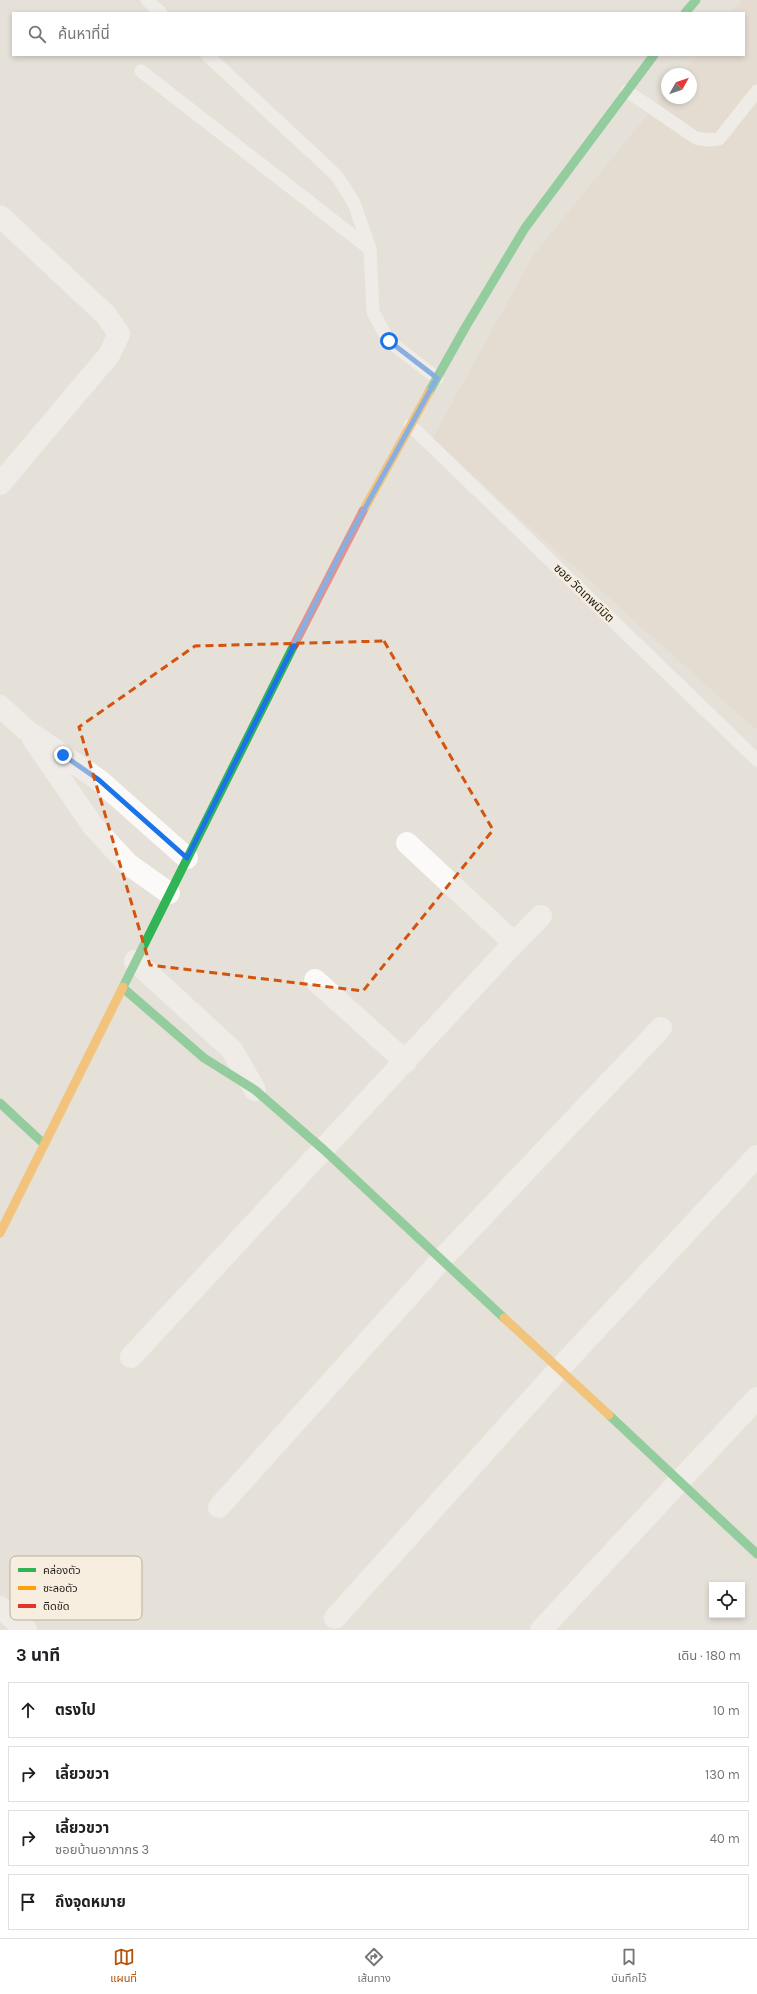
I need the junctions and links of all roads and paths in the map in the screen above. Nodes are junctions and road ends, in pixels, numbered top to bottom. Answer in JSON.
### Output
{"nodes":[{"id":1,"x":147,"y":0,"type":"edge"},
{"id":2,"x":696,"y":0,"type":"edge"},
{"id":3,"x":689,"y":7,"type":"edge"},
{"id":4,"x":160,"y":12,"type":"edge"},
{"id":5,"x":208,"y":56,"type":"edge"},
{"id":6,"x":653,"y":56,"type":"edge"},
{"id":7,"x":141,"y":71,"type":"dead end"},
{"id":8,"x":757,"y":91,"type":"edge"},
{"id":9,"x":627,"y":92,"type":"junction"},
{"id":10,"x":0,"y":216,"type":"edge"},
{"id":11,"x":370,"y":249,"type":"junction"},
{"id":12,"x":437,"y":378,"type":"junction"},
{"id":13,"x":410,"y":425,"type":"junction"},
{"id":14,"x":1,"y":481,"type":"edge"},
{"id":15,"x":0,"y":706,"type":"edge"},
{"id":16,"x":26,"y":730,"type":"junction"},
{"id":17,"x":757,"y":760,"type":"edge"},
{"id":18,"x":407,"y":843,"type":"dead end"},
{"id":19,"x":187,"y":858,"type":"junction"},
{"id":20,"x":169,"y":893,"type":"junction"},
{"id":21,"x":541,"y":916,"type":"dead end"},
{"id":22,"x":514,"y":943,"type":"junction"},
{"id":23,"x":135,"y":961,"type":"junction"},
{"id":24,"x":315,"y":980,"type":"dead end"},
{"id":25,"x":123,"y":988,"type":"junction"},
{"id":26,"x":661,"y":1028,"type":"dead end"},
{"id":27,"x":406,"y":1062,"type":"junction"},
{"id":28,"x":255,"y":1090,"type":"junction"},
{"id":29,"x":0,"y":1103,"type":"edge"},
{"id":30,"x":44,"y":1144,"type":"junction"},
{"id":31,"x":324,"y":1150,"type":"junction"},
{"id":32,"x":757,"y":1156,"type":"edge"},
{"id":33,"x":0,"y":1233,"type":"edge"},
{"id":34,"x":442,"y":1258,"type":"junction"},
{"id":35,"x":131,"y":1357,"type":"dead end"},
{"id":36,"x":560,"y":1368,"type":"junction"},
{"id":37,"x":757,"y":1398,"type":"edge"},
{"id":38,"x":681,"y":1481,"type":"junction"},
{"id":39,"x":219,"y":1507,"type":"dead end"},
{"id":40,"x":757,"y":1554,"type":"edge"},
{"id":41,"x":0,"y":1607,"type":"edge"},
{"id":42,"x":10,"y":1616,"type":"edge"},
{"id":43,"x":335,"y":1618,"type":"dead end"},
{"id":44,"x":15,"y":1620,"type":"edge"},
{"id":45,"x":26,"y":1630,"type":"edge"},
{"id":46,"x":540,"y":1630,"type":"edge"}],
"edges":[{"from":1,"to":4,"type":"lane"},
{"from":2,"to":3,"type":"street"},
{"from":5,"to":11,"type":"lane"},
{"from":6,"to":9,"type":"street"},
{"from":7,"to":11,"type":"lane"},
{"from":8,"to":9,"type":"lane"},
{"from":9,"to":12,"type":"street"},
{"from":10,"to":14,"type":"street"},
{"from":11,"to":12,"type":"lane"},
{"from":12,"to":13,"type":"street"},
{"from":13,"to":17,"type":"lane","name":"ซอย วัดเทพนิมิต"},
{"from":13,"to":19,"type":"street"},
{"from":15,"to":16,"type":"street"},
{"from":16,"to":19,"type":"street"},
{"from":16,"to":20,"type":"street"},
{"from":18,"to":22,"type":"street"},
{"from":19,"to":20,"type":"street"},
{"from":20,"to":23,"type":"street"},
{"from":21,"to":22,"type":"street"},
{"from":22,"to":27,"type":"street"},
{"from":23,"to":25,"type":"street"},
{"from":23,"to":28,"type":"street"},
{"from":24,"to":27,"type":"street"},
{"from":25,"to":28,"type":"street"},
{"from":25,"to":30,"type":"street"},
{"from":26,"to":34,"type":"street"},
{"from":27,"to":31,"type":"street"},
{"from":28,"to":31,"type":"street"},
{"from":29,"to":30,"type":"street"},
{"from":30,"to":33,"type":"street"},
{"from":31,"to":34,"type":"street"},
{"from":31,"to":35,"type":"street"},
{"from":32,"to":36,"type":"street"},
{"from":34,"to":36,"type":"street"},
{"from":34,"to":39,"type":"street"},
{"from":36,"to":38,"type":"street"},
{"from":36,"to":43,"type":"street"},
{"from":37,"to":38,"type":"street"},
{"from":38,"to":40,"type":"street"},
{"from":38,"to":46,"type":"street"},
{"from":41,"to":42,"type":"street"},
{"from":44,"to":45,"type":"street"}]}
